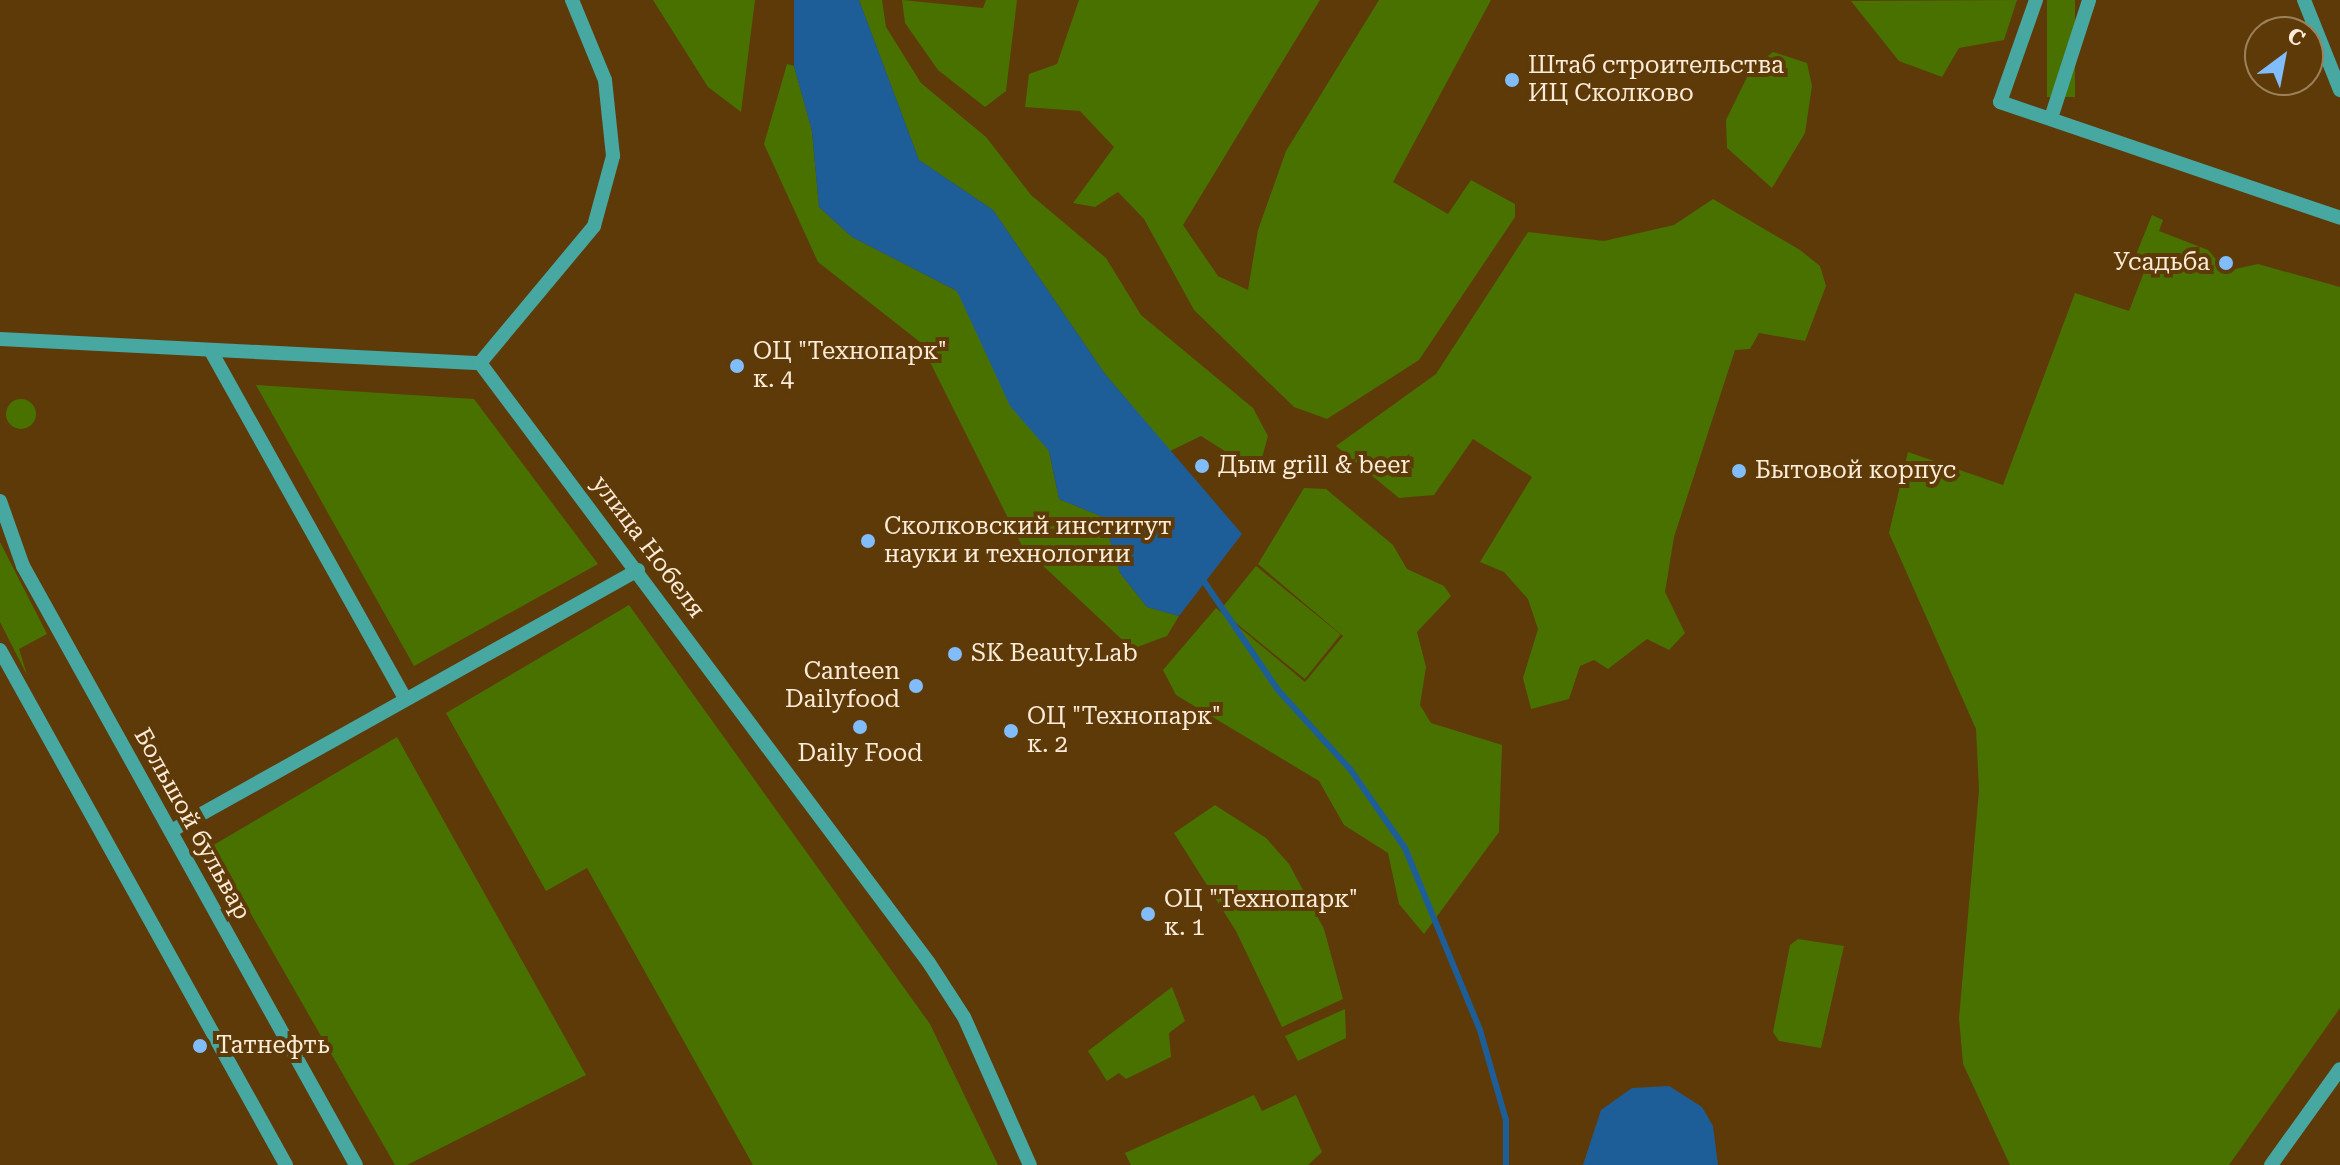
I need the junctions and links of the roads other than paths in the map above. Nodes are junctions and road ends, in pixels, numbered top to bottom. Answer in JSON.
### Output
{"nodes":[{"id":1,"x":572,"y":0,"type":"edge"},
{"id":2,"x":2036,"y":0,"type":"edge"},
{"id":3,"x":2089,"y":0,"type":"edge"},
{"id":4,"x":2304,"y":0,"type":"edge"},
{"id":5,"x":2340,"y":90,"type":"edge"},
{"id":6,"x":2051,"y":118,"type":"junction"},
{"id":7,"x":2340,"y":218,"type":"edge"},
{"id":8,"x":0,"y":339,"type":"edge"},
{"id":9,"x":212,"y":353,"type":"junction"},
{"id":10,"x":480,"y":363,"type":"junction"},
{"id":11,"x":0,"y":501,"type":"edge"},
{"id":12,"x":638,"y":570,"type":"junction"},
{"id":13,"x":0,"y":650,"type":"edge"},
{"id":14,"x":405,"y":699,"type":"junction"},
{"id":15,"x":171,"y":831,"type":"junction"},
{"id":16,"x":2340,"y":1069,"type":"edge"},
{"id":17,"x":2334,"y":1089,"type":"edge"},
{"id":18,"x":286,"y":1165,"type":"edge"},
{"id":19,"x":356,"y":1165,"type":"edge"},
{"id":20,"x":1030,"y":1165,"type":"edge"},
{"id":21,"x":2271,"y":1165,"type":"edge"}],
"edges":[{"from":1,"to":10,"type":"street"},
{"from":2,"to":6,"type":"street"},
{"from":3,"to":6,"type":"street"},
{"from":4,"to":5,"type":"street"},
{"from":6,"to":7,"type":"street"},
{"from":8,"to":9,"type":"street"},
{"from":9,"to":10,"type":"street"},
{"from":9,"to":14,"type":"street"},
{"from":10,"to":12,"type":"street","name":"улица Нобеля"},
{"from":11,"to":15,"type":"street","name":"Большой бульвар"},
{"from":12,"to":14,"type":"street"},
{"from":12,"to":20,"type":"street","name":"улица Нобеля"},
{"from":13,"to":18,"type":"street"},
{"from":14,"to":15,"type":"street"},
{"from":15,"to":19,"type":"street","name":"Большой бульвар"},
{"from":16,"to":17,"type":"street"},
{"from":17,"to":21,"type":"street"}]}
